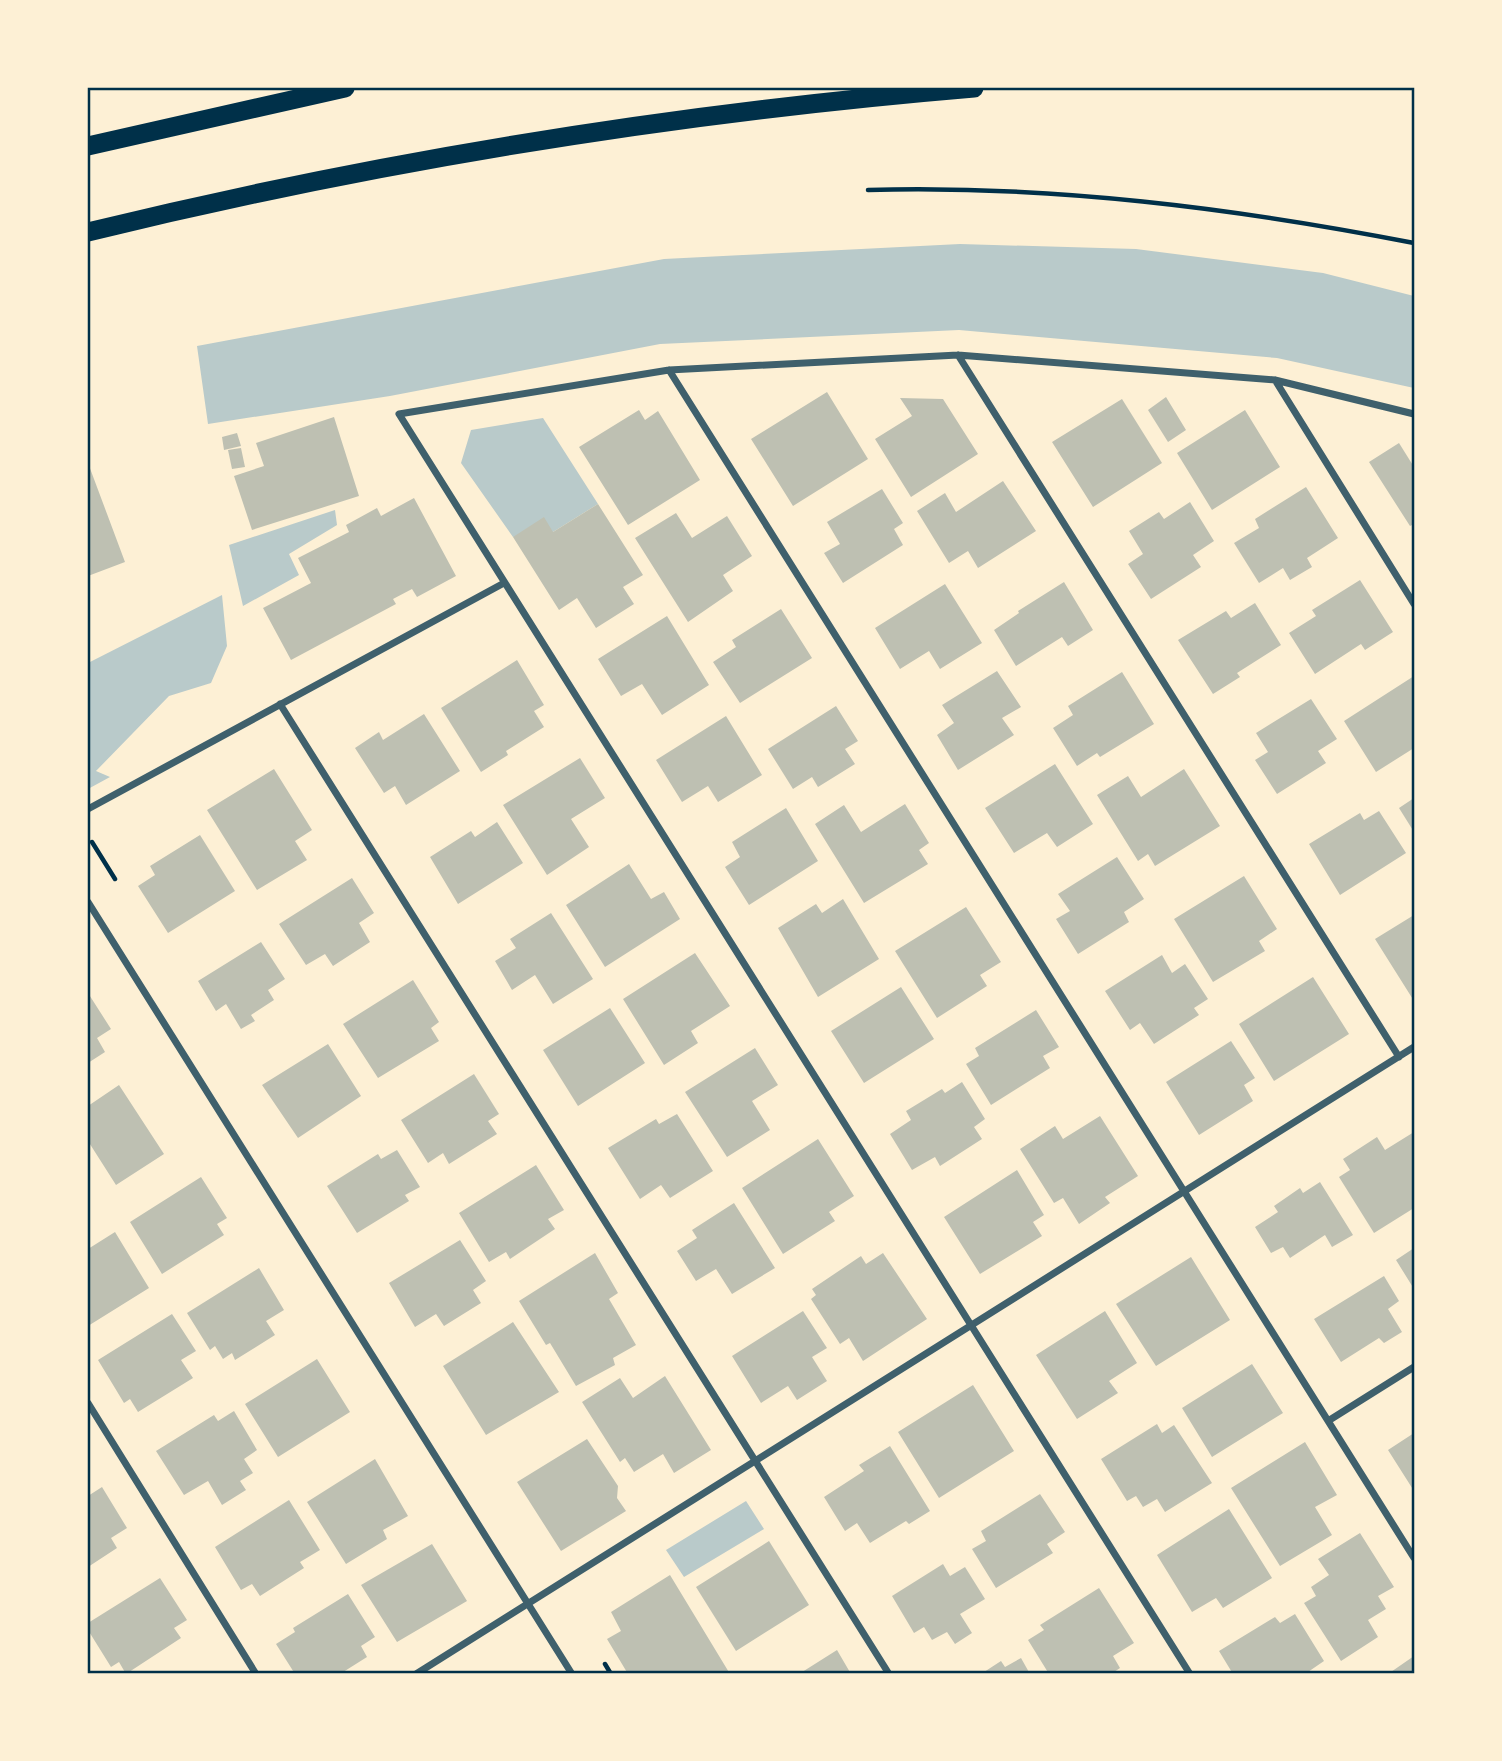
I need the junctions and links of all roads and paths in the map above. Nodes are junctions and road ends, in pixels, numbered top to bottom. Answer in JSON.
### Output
{"nodes":[{"id":1,"x":345,"y":88,"type":"edge"},
{"id":2,"x":974,"y":88,"type":"edge"},
{"id":3,"x":88,"y":146,"type":"edge"},
{"id":4,"x":868,"y":190,"type":"dead end"},
{"id":5,"x":88,"y":232,"type":"edge"},
{"id":6,"x":1415,"y":243,"type":"edge"},
{"id":7,"x":958,"y":355,"type":"junction"},
{"id":8,"x":669,"y":370,"type":"junction"},
{"id":9,"x":1275,"y":380,"type":"junction"},
{"id":10,"x":1415,"y":414,"type":"edge"},
{"id":11,"x":504,"y":583,"type":"junction"},
{"id":12,"x":1415,"y":604,"type":"edge"},
{"id":13,"x":281,"y":704,"type":"junction"},
{"id":14,"x":88,"y":809,"type":"edge"},
{"id":15,"x":88,"y":902,"type":"edge"},
{"id":16,"x":1415,"y":1047,"type":"edge"},
{"id":17,"x":1399,"y":1057,"type":"junction"},
{"id":18,"x":1184,"y":1192,"type":"junction"},
{"id":19,"x":972,"y":1326,"type":"junction"},
{"id":20,"x":1415,"y":1367,"type":"edge"},
{"id":21,"x":88,"y":1403,"type":"edge"},
{"id":22,"x":1328,"y":1421,"type":"junction"},
{"id":23,"x":756,"y":1460,"type":"junction"},
{"id":24,"x":1415,"y":1558,"type":"edge"},
{"id":25,"x":528,"y":1604,"type":"junction"},
{"id":26,"x":256,"y":1674,"type":"edge"},
{"id":27,"x":416,"y":1674,"type":"edge"},
{"id":28,"x":572,"y":1674,"type":"edge"},
{"id":29,"x":889,"y":1674,"type":"edge"},
{"id":30,"x":1190,"y":1674,"type":"edge"}],
"edges":[{"from":1,"to":3,"type":"highway"},
{"from":2,"to":5,"type":"highway"},
{"from":4,"to":6,"type":"path"},
{"from":7,"to":8,"type":"street"},
{"from":7,"to":9,"type":"street"},
{"from":7,"to":17,"type":"street"},
{"from":8,"to":11,"type":"street"},
{"from":8,"to":18,"type":"street"},
{"from":9,"to":10,"type":"street"},
{"from":9,"to":12,"type":"street"},
{"from":11,"to":13,"type":"street"},
{"from":11,"to":19,"type":"street"},
{"from":13,"to":14,"type":"street"},
{"from":13,"to":23,"type":"street"},
{"from":15,"to":25,"type":"street"},
{"from":16,"to":17,"type":"street"},
{"from":17,"to":18,"type":"street"},
{"from":18,"to":19,"type":"street"},
{"from":18,"to":22,"type":"street"},
{"from":19,"to":23,"type":"street"},
{"from":19,"to":30,"type":"street"},
{"from":20,"to":22,"type":"street"},
{"from":21,"to":26,"type":"street"},
{"from":22,"to":24,"type":"street"},
{"from":23,"to":25,"type":"street"},
{"from":23,"to":29,"type":"street"},
{"from":25,"to":27,"type":"street"},
{"from":25,"to":28,"type":"street"}]}
